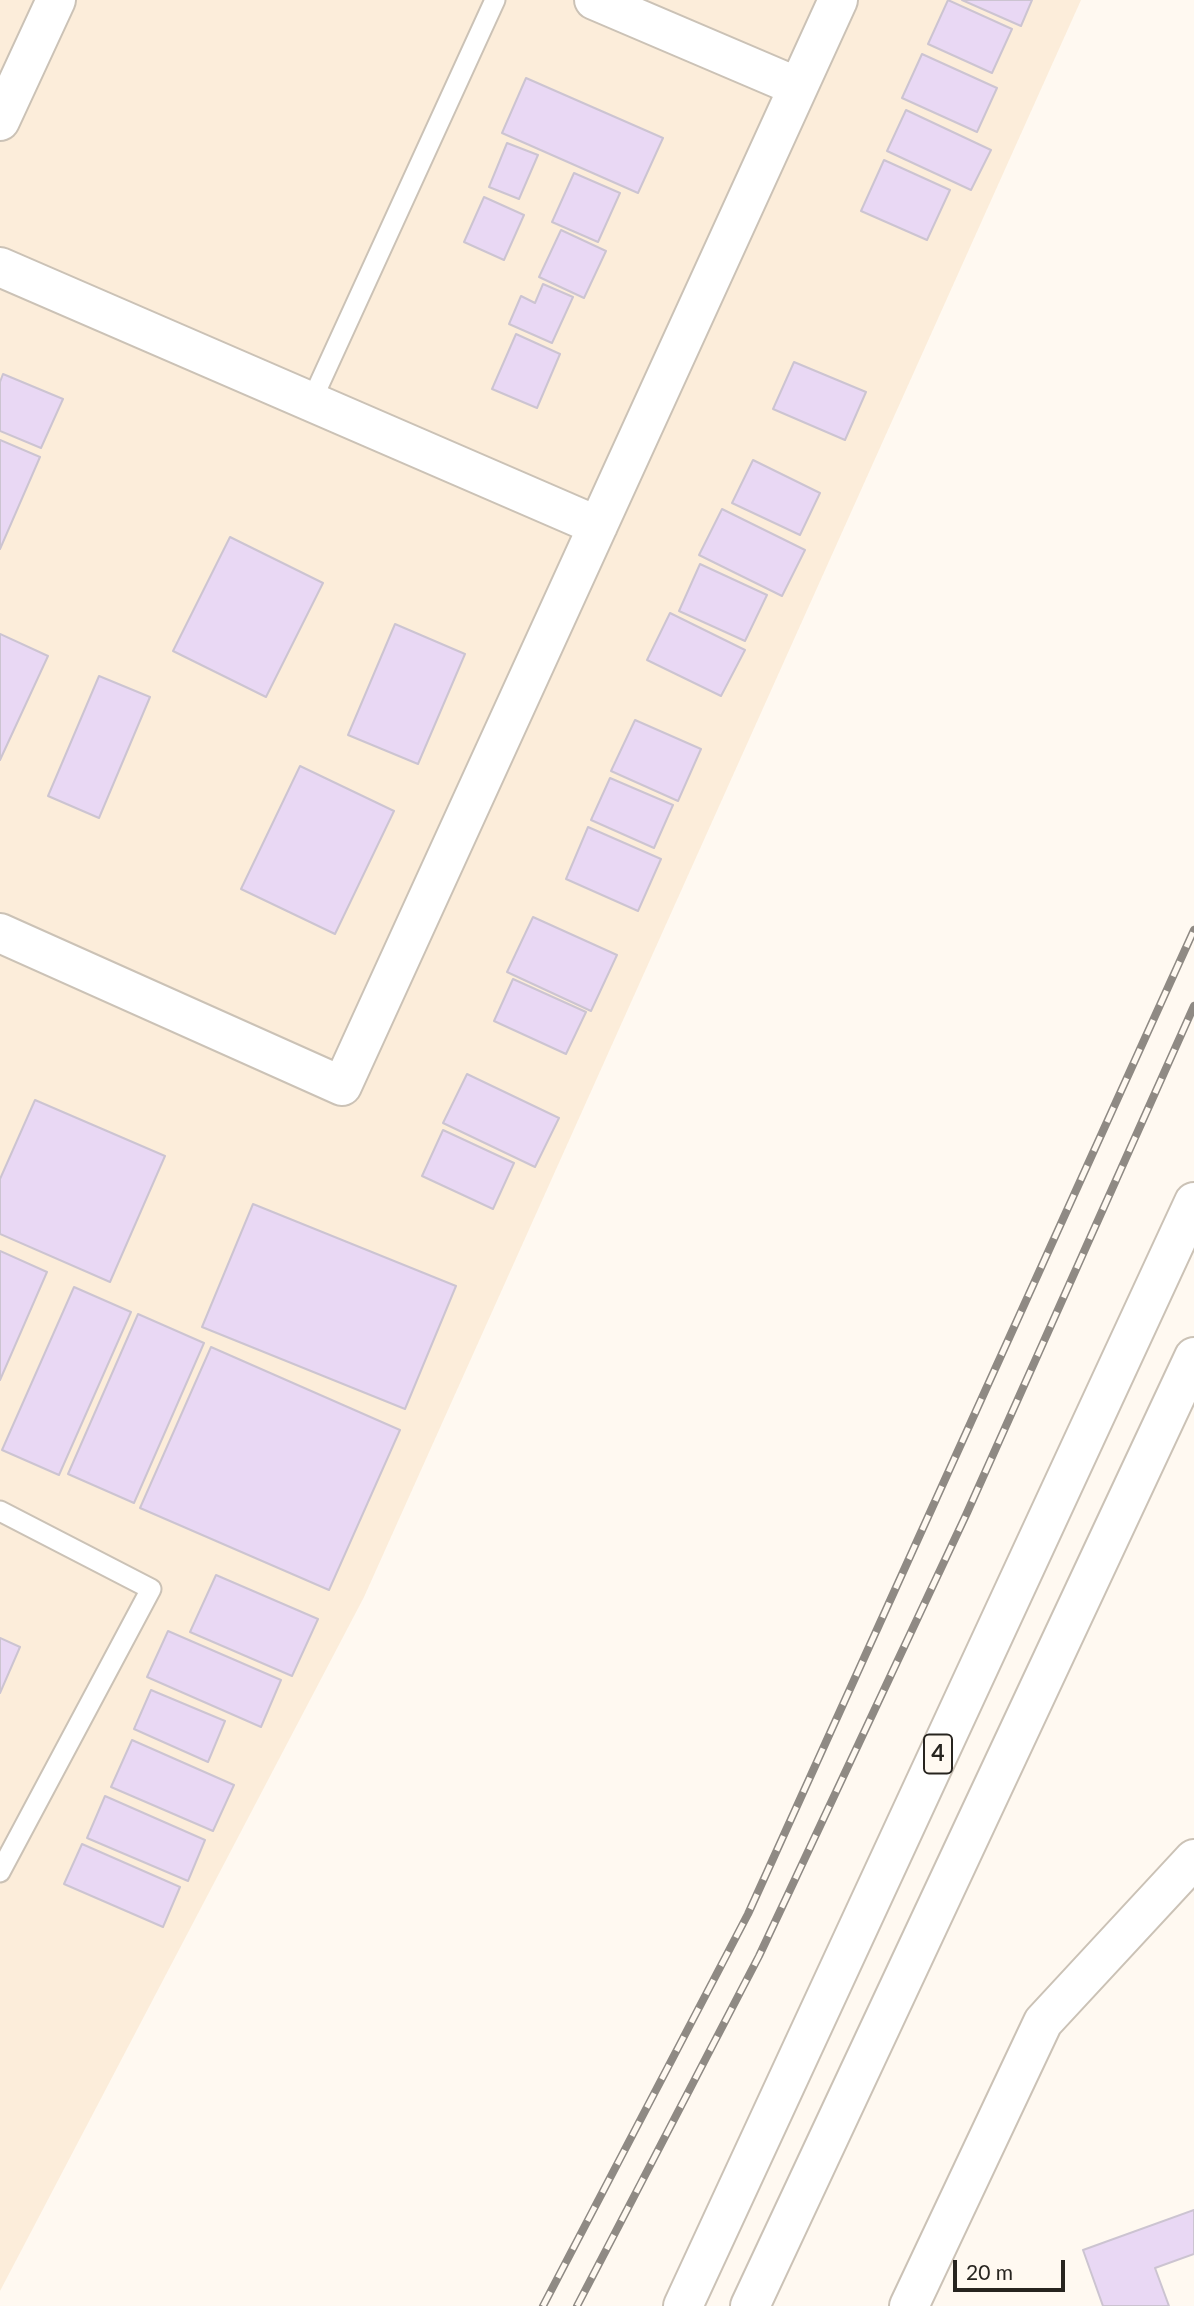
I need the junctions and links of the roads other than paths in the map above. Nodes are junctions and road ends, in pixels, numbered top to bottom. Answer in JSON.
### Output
{"nodes":[{"id":1,"x":56,"y":0,"type":"edge"},
{"id":2,"x":495,"y":0,"type":"edge"},
{"id":3,"x":594,"y":0,"type":"edge"},
{"id":4,"x":838,"y":0,"type":"edge"},
{"id":5,"x":798,"y":87,"type":"junction"},
{"id":6,"x":5,"y":97,"type":"edge"},
{"id":7,"x":0,"y":267,"type":"edge"},
{"id":8,"x":311,"y":402,"type":"junction"},
{"id":9,"x":598,"y":526,"type":"junction"},
{"id":10,"x":0,"y":933,"type":"edge"},
{"id":11,"x":1194,"y":1202,"type":"edge"},
{"id":12,"x":1194,"y":1357,"type":"edge"},
{"id":13,"x":0,"y":1511,"type":"edge"},
{"id":14,"x":1194,"y":1859,"type":"edge"},
{"id":15,"x":0,"y":1872,"type":"edge"},
{"id":16,"x":682,"y":2306,"type":"edge"},
{"id":17,"x":750,"y":2306,"type":"edge"},
{"id":18,"x":909,"y":2306,"type":"edge"}],
"edges":[{"from":1,"to":6,"type":"street"},
{"from":2,"to":8,"type":"lane"},
{"from":3,"to":5,"type":"street"},
{"from":4,"to":5,"type":"street"},
{"from":5,"to":9,"type":"street"},
{"from":7,"to":8,"type":"street"},
{"from":8,"to":9,"type":"street"},
{"from":9,"to":10,"type":"street"},
{"from":11,"to":16,"type":"street","number":"4"},
{"from":12,"to":17,"type":"street"},
{"from":13,"to":15,"type":"lane"},
{"from":14,"to":18,"type":"street"}]}
